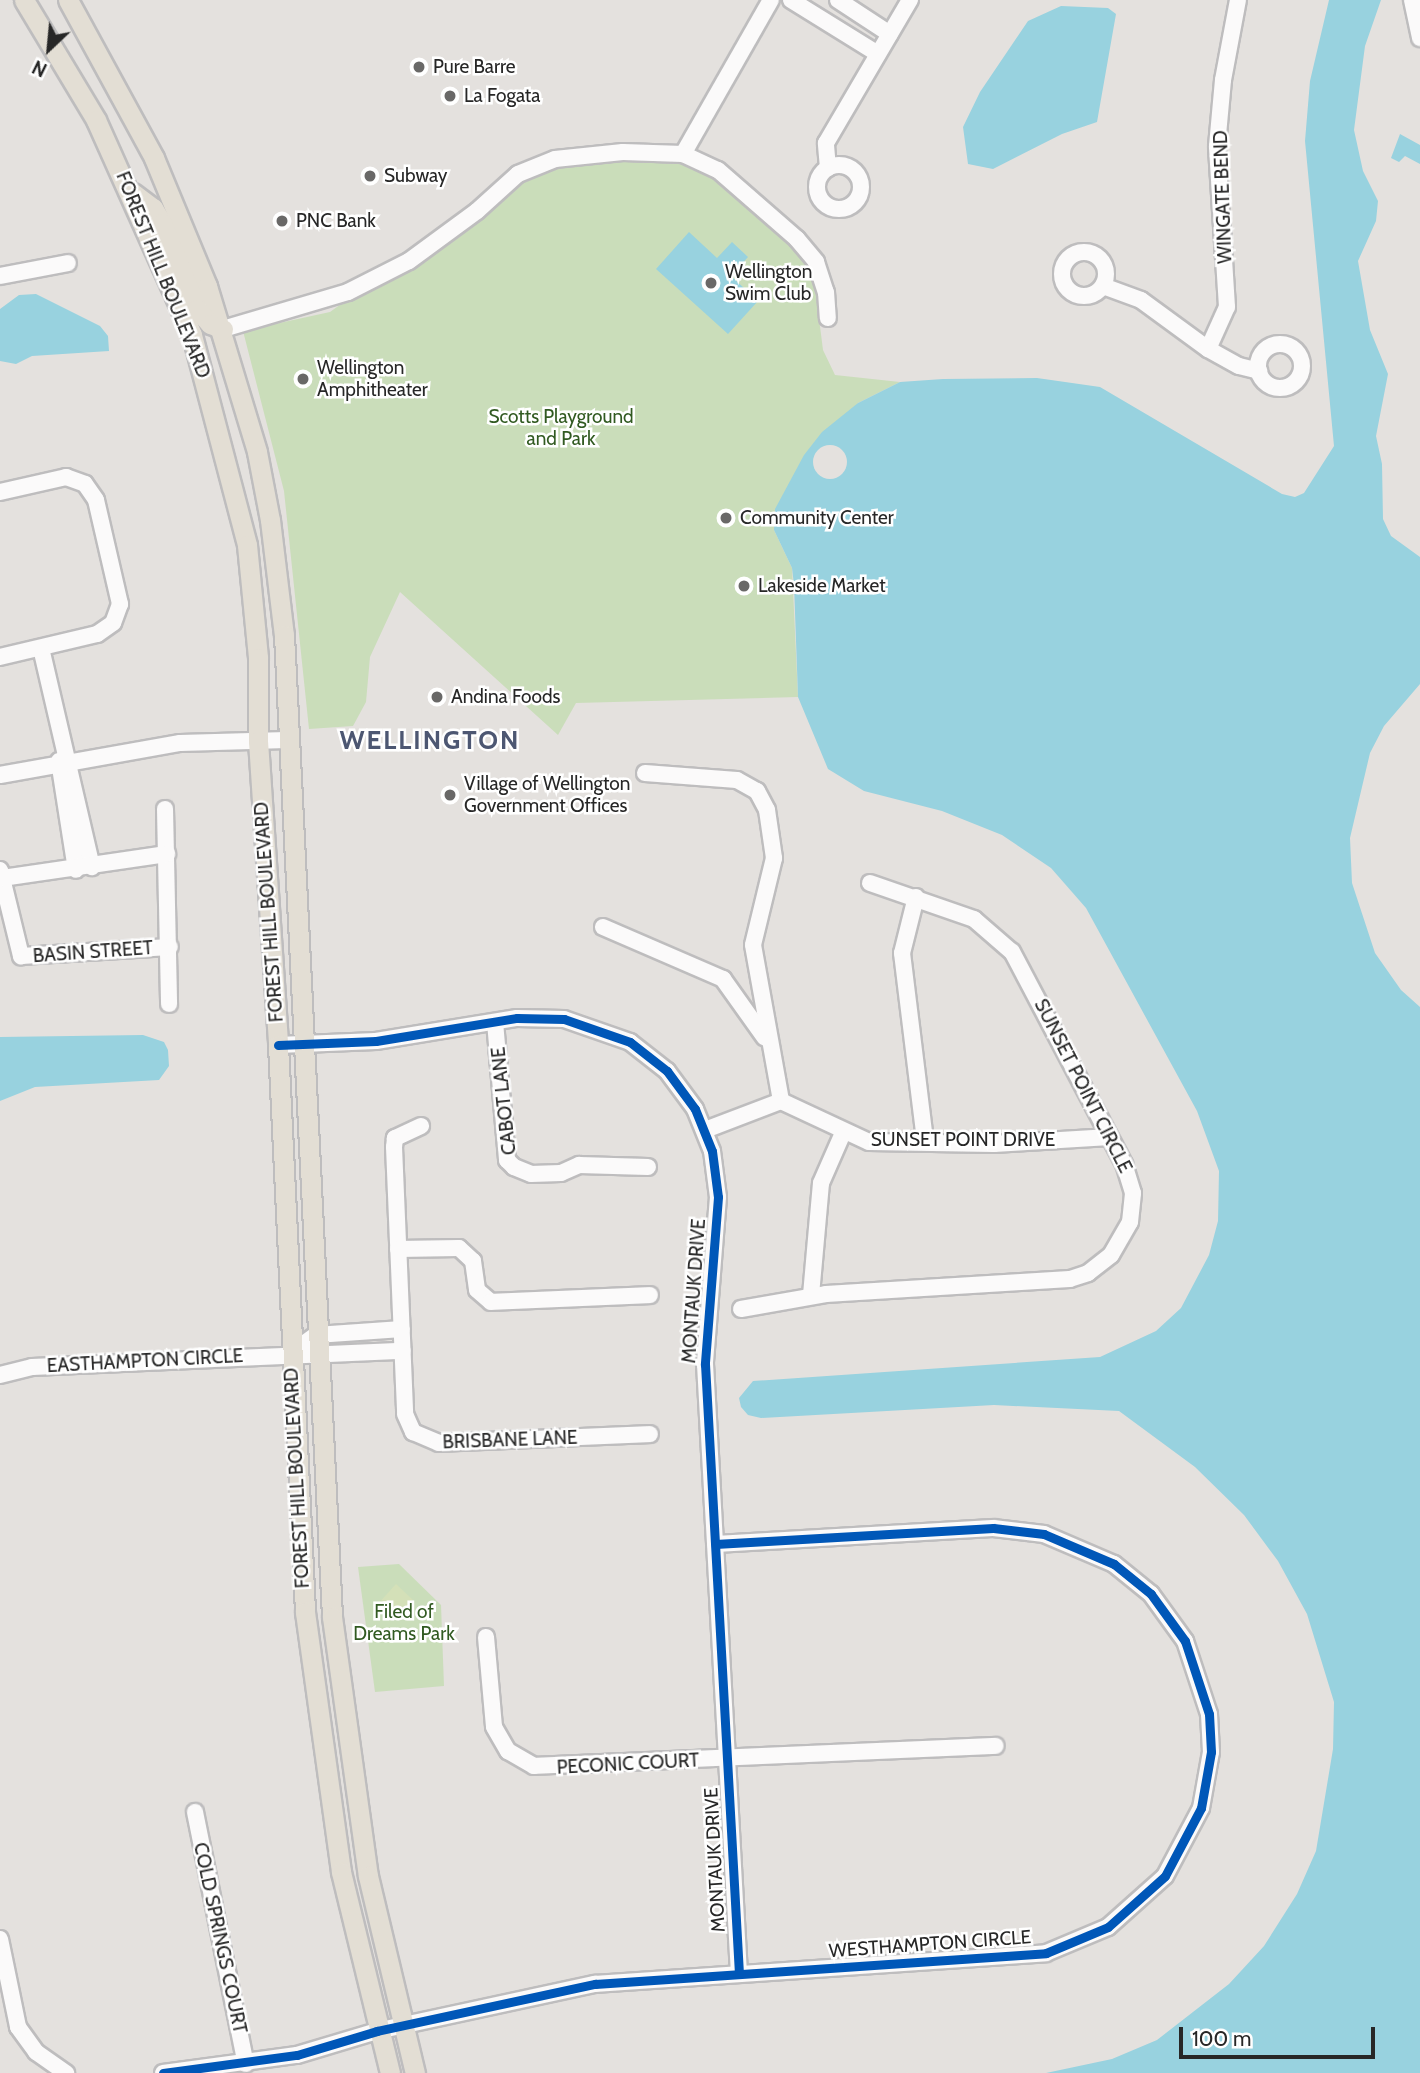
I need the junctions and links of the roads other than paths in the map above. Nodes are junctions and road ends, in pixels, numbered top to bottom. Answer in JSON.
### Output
{"nodes":[{"id":1,"x":24,"y":0,"type":"edge"},
{"id":2,"x":68,"y":0,"type":"edge"},
{"id":3,"x":771,"y":0,"type":"edge"},
{"id":4,"x":791,"y":0,"type":"edge"},
{"id":5,"x":838,"y":0,"type":"edge"},
{"id":6,"x":910,"y":0,"type":"edge"},
{"id":7,"x":1238,"y":0,"type":"edge"},
{"id":8,"x":1412,"y":0,"type":"edge"},
{"id":9,"x":856,"y":12,"type":"junction"},
{"id":10,"x":844,"y":33,"type":"junction"},
{"id":11,"x":890,"y":34,"type":"junction"},
{"id":12,"x":1420,"y":38,"type":"edge"},
{"id":13,"x":878,"y":54,"type":"junction"},
{"id":14,"x":683,"y":154,"type":"junction"},
{"id":15,"x":828,"y":168,"type":"dead end"},
{"id":16,"x":132,"y":193,"type":"junction"},
{"id":17,"x":68,"y":263,"type":"dead end"},
{"id":18,"x":0,"y":276,"type":"edge"},
{"id":19,"x":1103,"y":286,"type":"dead end"},
{"id":20,"x":828,"y":318,"type":"dead end"},
{"id":21,"x":223,"y":329,"type":"junction"},
{"id":22,"x":1208,"y":348,"type":"junction"},
{"id":23,"x":1259,"y":371,"type":"dead end"},
{"id":24,"x":0,"y":492,"type":"edge"},
{"id":25,"x":41,"y":648,"type":"junction"},
{"id":26,"x":0,"y":657,"type":"edge"},
{"id":27,"x":287,"y":740,"type":"junction"},
{"id":28,"x":258,"y":741,"type":"junction"},
{"id":29,"x":64,"y":761,"type":"junction"},
{"id":30,"x":645,"y":773,"type":"dead end"},
{"id":31,"x":0,"y":775,"type":"edge"},
{"id":32,"x":165,"y":809,"type":"dead end"},
{"id":33,"x":167,"y":854,"type":"junction"},
{"id":34,"x":84,"y":869,"type":"junction"},
{"id":35,"x":1,"y":874,"type":"edge"},
{"id":36,"x":870,"y":883,"type":"dead end"},
{"id":37,"x":916,"y":897,"type":"junction"},
{"id":38,"x":603,"y":927,"type":"dead end"},
{"id":39,"x":170,"y":947,"type":"junction"},
{"id":40,"x":169,"y":1004,"type":"dead end"},
{"id":41,"x":495,"y":1022,"type":"junction"},
{"id":42,"x":767,"y":1040,"type":"junction"},
{"id":43,"x":302,"y":1044,"type":"junction"},
{"id":44,"x":278,"y":1045,"type":"junction"},
{"id":45,"x":782,"y":1101,"type":"junction"},
{"id":46,"x":421,"y":1126,"type":"dead end"},
{"id":47,"x":705,"y":1130,"type":"junction"},
{"id":48,"x":843,"y":1133,"type":"junction"},
{"id":49,"x":1111,"y":1137,"type":"junction"},
{"id":50,"x":925,"y":1140,"type":"junction"},
{"id":51,"x":648,"y":1167,"type":"dead end"},
{"id":52,"x":398,"y":1249,"type":"junction"},
{"id":53,"x":650,"y":1295,"type":"dead end"},
{"id":54,"x":811,"y":1296,"type":"junction"},
{"id":55,"x":741,"y":1309,"type":"dead end"},
{"id":56,"x":402,"y":1329,"type":"junction"},
{"id":57,"x":316,"y":1335,"type":"junction"},
{"id":58,"x":402,"y":1351,"type":"junction"},
{"id":59,"x":290,"y":1353,"type":"junction"},
{"id":60,"x":317,"y":1355,"type":"junction"},
{"id":61,"x":0,"y":1375,"type":"edge"},
{"id":62,"x":650,"y":1434,"type":"dead end"},
{"id":63,"x":715,"y":1544,"type":"junction"},
{"id":64,"x":486,"y":1637,"type":"dead end"},
{"id":65,"x":996,"y":1746,"type":"dead end"},
{"id":66,"x":727,"y":1759,"type":"junction"},
{"id":67,"x":195,"y":1812,"type":"dead end"},
{"id":68,"x":0,"y":1939,"type":"edge"},
{"id":69,"x":739,"y":1974,"type":"junction"},
{"id":70,"x":401,"y":2025,"type":"junction"},
{"id":71,"x":377,"y":2031,"type":"junction"},
{"id":72,"x":246,"y":2064,"type":"junction"},
{"id":73,"x":66,"y":2073,"type":"edge"},
{"id":74,"x":163,"y":2073,"type":"edge"},
{"id":75,"x":390,"y":2073,"type":"edge"},
{"id":76,"x":415,"y":2073,"type":"edge"}],
"edges":[{"from":1,"to":16,"type":"main road","name":"FOREST HILL BOULEVARD"},
{"from":2,"to":21,"type":"main road","name":"FOREST HILL BOULEVARD"},
{"from":3,"to":14,"type":"street"},
{"from":4,"to":10,"type":"street"},
{"from":5,"to":9,"type":"street"},
{"from":6,"to":11,"type":"street"},
{"from":7,"to":22,"type":"street","name":"WINGATE BEND"},
{"from":8,"to":12,"type":"street"},
{"from":9,"to":10,"type":"street"},
{"from":9,"to":11,"type":"street"},
{"from":10,"to":13,"type":"street"},
{"from":11,"to":13,"type":"street"},
{"from":13,"to":15,"type":"street"},
{"from":14,"to":20,"type":"street"},
{"from":14,"to":21,"type":"street"},
{"from":16,"to":21,"type":"main road"},
{"from":16,"to":28,"type":"main road","name":"FOREST HILL BOULEVARD"},
{"from":17,"to":18,"type":"street"},
{"from":19,"to":22,"type":"street"},
{"from":21,"to":27,"type":"main road","name":"FOREST HILL BOULEVARD"},
{"from":22,"to":23,"type":"street"},
{"from":24,"to":25,"type":"street"},
{"from":25,"to":26,"type":"street"},
{"from":25,"to":29,"type":"street"},
{"from":27,"to":28,"type":"street"},
{"from":27,"to":43,"type":"main road","name":"FOREST HILL BOULEVARD"},
{"from":28,"to":29,"type":"street"},
{"from":28,"to":44,"type":"main road","name":"FOREST HILL BOULEVARD"},
{"from":29,"to":31,"type":"street"},
{"from":29,"to":34,"type":"street"},
{"from":30,"to":42,"type":"street"},
{"from":32,"to":33,"type":"street"},
{"from":33,"to":34,"type":"street"},
{"from":33,"to":39,"type":"street"},
{"from":34,"to":35,"type":"street"},
{"from":35,"to":39,"type":"street","name":"BASIN STREET"},
{"from":36,"to":37,"type":"street","name":"SUNSET POINT CIRCLE"},
{"from":37,"to":49,"type":"street","name":"SUNSET POINT CIRCLE"},
{"from":37,"to":50,"type":"street"},
{"from":38,"to":42,"type":"street"},
{"from":39,"to":40,"type":"street"},
{"from":41,"to":43,"type":"street","name":"MONTAUK DRIVE"},
{"from":41,"to":47,"type":"street","name":"MONTAUK DRIVE"},
{"from":41,"to":51,"type":"street","name":"CABOT LANE"},
{"from":42,"to":45,"type":"street"},
{"from":43,"to":44,"type":"street","name":"MONTAUK DRIVE"},
{"from":43,"to":57,"type":"main road","name":"FOREST HILL BOULEVARD"},
{"from":44,"to":59,"type":"main road","name":"FOREST HILL BOULEVARD"},
{"from":45,"to":47,"type":"street"},
{"from":45,"to":48,"type":"street","name":"SUNSET POINT DRIVE"},
{"from":46,"to":52,"type":"street","name":"BRISBANE LANE"},
{"from":47,"to":63,"type":"street","name":"MONTAUK DRIVE"},
{"from":48,"to":50,"type":"street","name":"SUNSET POINT DRIVE"},
{"from":48,"to":54,"type":"street"},
{"from":49,"to":50,"type":"street","name":"SUNSET POINT DRIVE"},
{"from":49,"to":54,"type":"street","name":"SUNSET POINT CIRCLE"},
{"from":52,"to":53,"type":"street"},
{"from":52,"to":56,"type":"street","name":"BRISBANE LANE"},
{"from":54,"to":55,"type":"street","name":"SUNSET POINT CIRCLE"},
{"from":56,"to":57,"type":"street"},
{"from":56,"to":58,"type":"street","name":"BRISBANE LANE"},
{"from":57,"to":59,"type":"street"},
{"from":57,"to":60,"type":"main road","name":"FOREST HILL BOULEVARD"},
{"from":58,"to":60,"type":"street"},
{"from":58,"to":62,"type":"street","name":"BRISBANE LANE"},
{"from":59,"to":60,"type":"street"},
{"from":59,"to":61,"type":"street","name":"EASTHAMPTON CIRCLE"},
{"from":59,"to":71,"type":"main road","name":"FOREST HILL BOULEVARD"},
{"from":60,"to":70,"type":"main road","name":"FOREST HILL BOULEVARD"},
{"from":63,"to":66,"type":"street","name":"MONTAUK DRIVE"},
{"from":63,"to":69,"type":"street","name":"WESTHAMPTON CIRCLE"},
{"from":64,"to":66,"type":"street","name":"PECONIC COURT"},
{"from":65,"to":66,"type":"street","name":"PECONIC COURT"},
{"from":66,"to":69,"type":"street","name":"MONTAUK DRIVE"},
{"from":67,"to":72,"type":"street","name":"COLD SPRINGS COURT"},
{"from":68,"to":73,"type":"street"},
{"from":69,"to":70,"type":"street","name":"WESTHAMPTON CIRCLE"},
{"from":70,"to":71,"type":"street","name":"WESTHAMPTON CIRCLE"},
{"from":70,"to":76,"type":"main road","name":"FOREST HILL BOULEVARD"},
{"from":71,"to":72,"type":"street","name":"WESTHAMPTON CIRCLE"},
{"from":71,"to":75,"type":"main road","name":"FOREST HILL BOULEVARD"},
{"from":72,"to":74,"type":"street","name":"WESTHAMPTON CIRCLE"}]}
